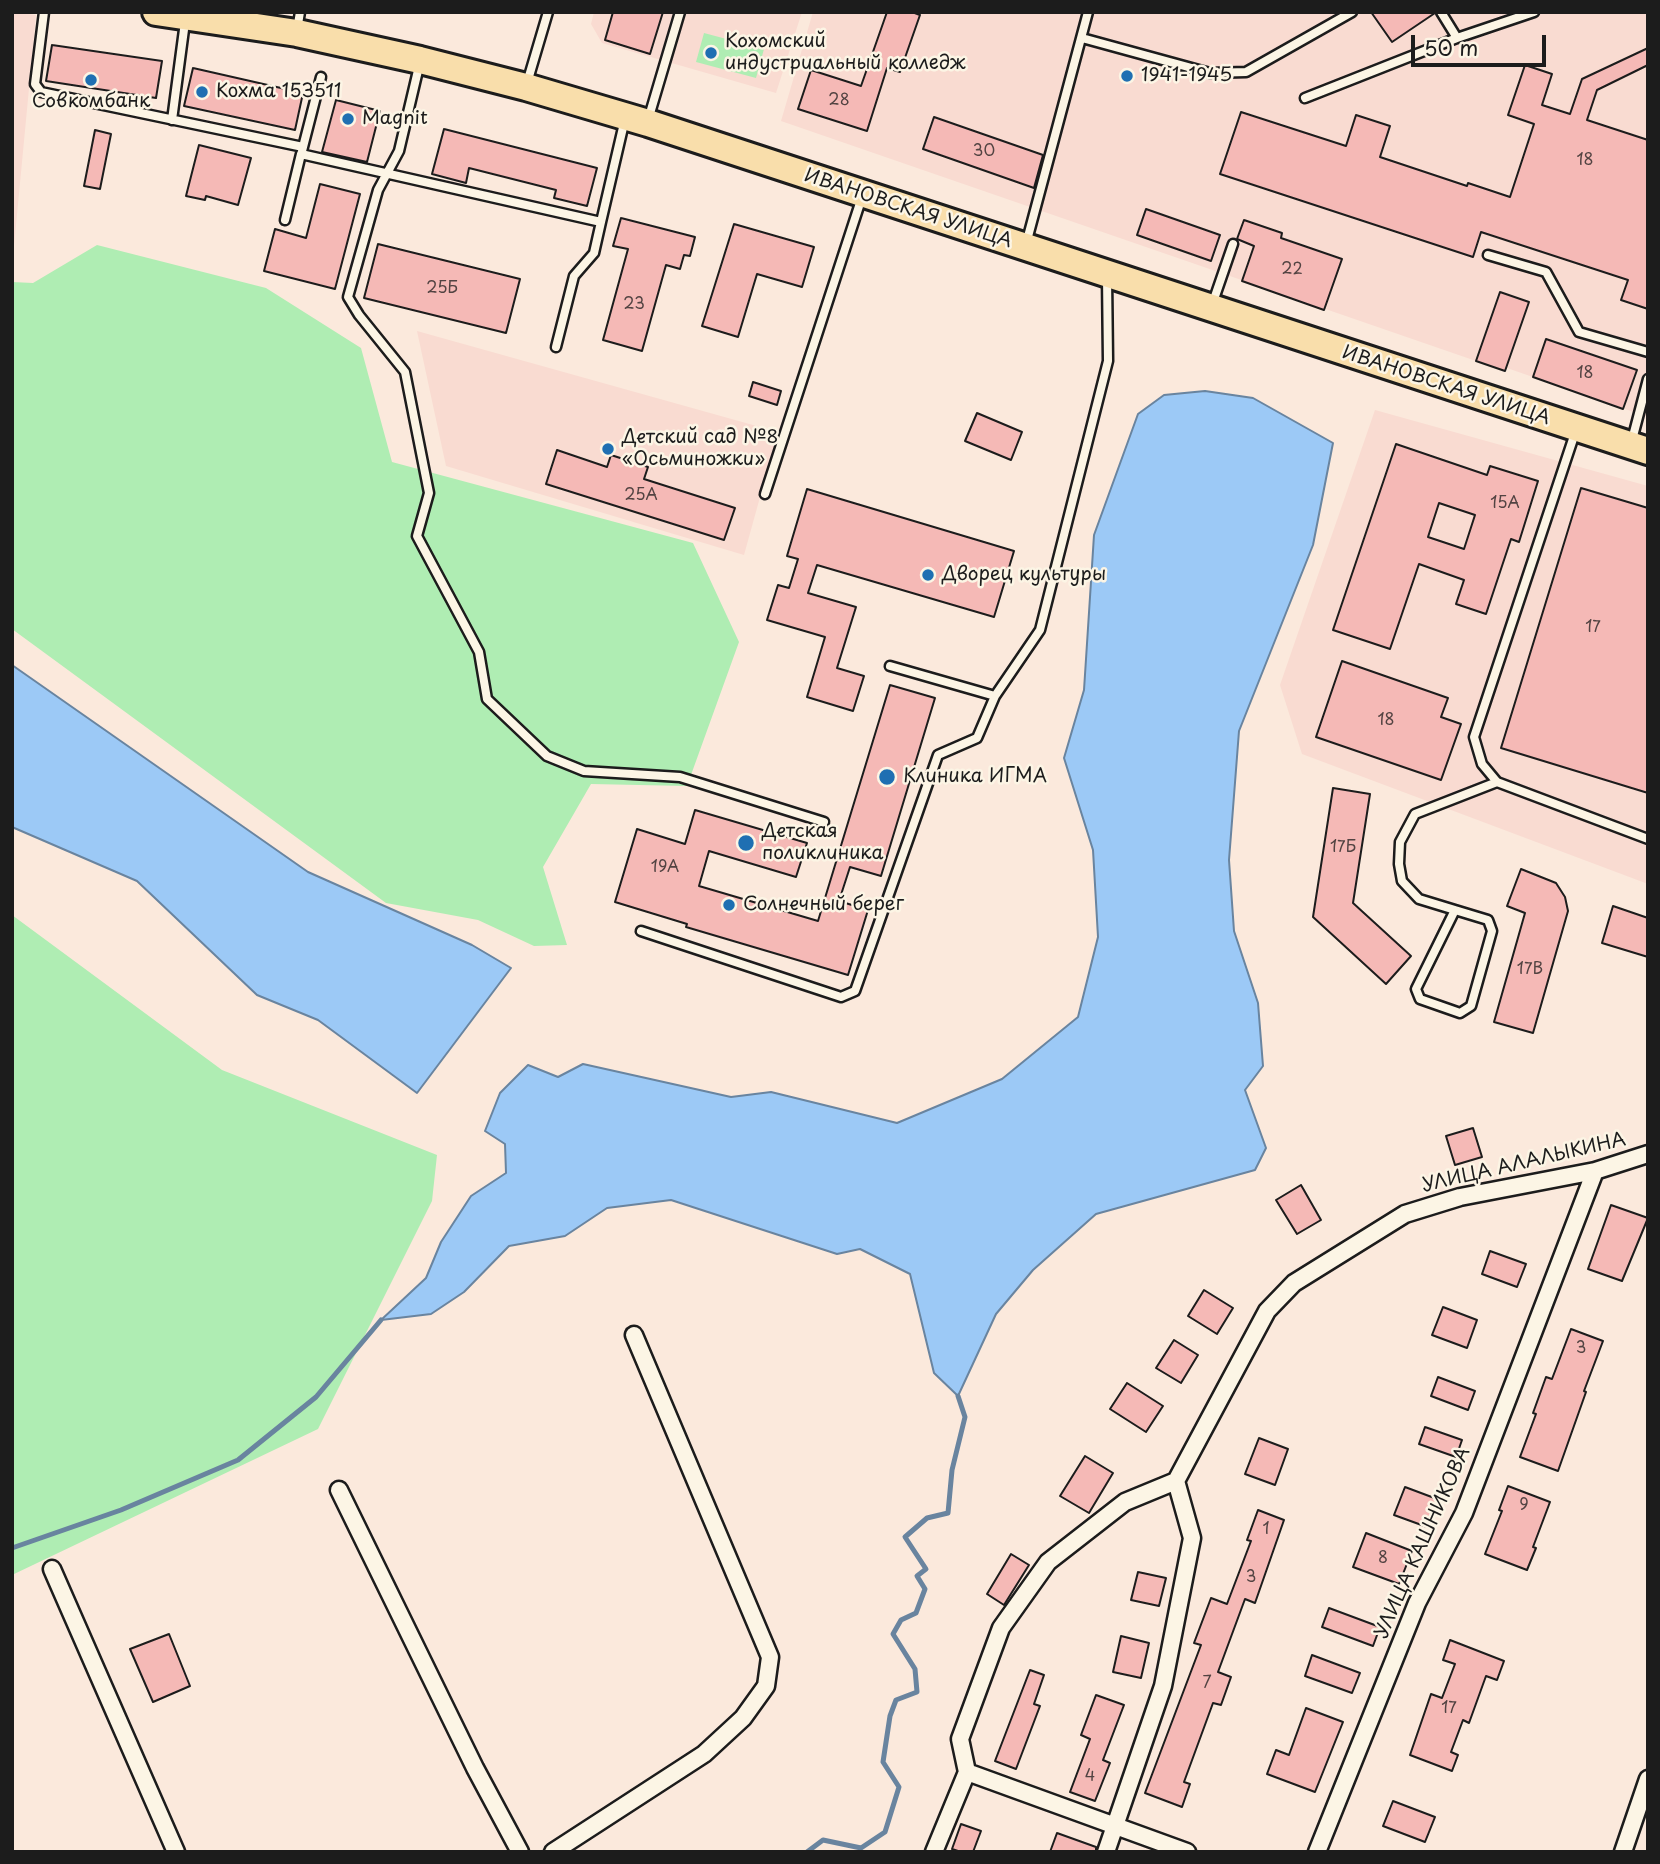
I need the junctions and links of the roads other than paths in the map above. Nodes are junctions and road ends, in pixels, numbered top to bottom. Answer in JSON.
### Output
{"nodes":[{"id":1,"x":44,"y":12,"type":"edge"},
{"id":2,"x":156,"y":12,"type":"edge"},
{"id":3,"x":548,"y":12,"type":"edge"},
{"id":4,"x":680,"y":12,"type":"edge"},
{"id":5,"x":1088,"y":12,"type":"edge"},
{"id":6,"x":1352,"y":12,"type":"edge"},
{"id":7,"x":1441,"y":12,"type":"edge"},
{"id":8,"x":1534,"y":12,"type":"edge"},
{"id":9,"x":186,"y":17,"type":"junction"},
{"id":10,"x":298,"y":22,"type":"edge"},
{"id":11,"x":1082,"y":38,"type":"junction"},
{"id":12,"x":1457,"y":38,"type":"junction"},
{"id":13,"x":420,"y":60,"type":"junction"},
{"id":14,"x":321,"y":77,"type":"dead end"},
{"id":15,"x":526,"y":87,"type":"junction"},
{"id":16,"x":1305,"y":98,"type":"dead end"},
{"id":17,"x":172,"y":120,"type":"junction"},
{"id":18,"x":636,"y":120,"type":"junction"},
{"id":19,"x":302,"y":151,"type":"junction"},
{"id":20,"x":387,"y":173,"type":"junction"},
{"id":21,"x":863,"y":194,"type":"junction"},
{"id":22,"x":285,"y":220,"type":"dead end"},
{"id":23,"x":601,"y":222,"type":"junction"},
{"id":24,"x":1233,"y":243,"type":"dead end"},
{"id":25,"x":1026,"y":247,"type":"junction"},
{"id":26,"x":1488,"y":256,"type":"dead end"},
{"id":27,"x":1107,"y":274,"type":"junction"},
{"id":28,"x":1211,"y":308,"type":"junction"},
{"id":29,"x":556,"y":347,"type":"dead end"},
{"id":30,"x":1648,"y":352,"type":"edge"},
{"id":31,"x":1648,"y":379,"type":"edge"},
{"id":32,"x":1576,"y":429,"type":"junction"},
{"id":33,"x":1639,"y":449,"type":"edge"},
{"id":34,"x":765,"y":494,"type":"dead end"},
{"id":35,"x":890,"y":666,"type":"dead end"},
{"id":36,"x":995,"y":695,"type":"junction"},
{"id":37,"x":1497,"y":782,"type":"junction"},
{"id":38,"x":824,"y":822,"type":"dead end"},
{"id":39,"x":1648,"y":839,"type":"edge"},
{"id":40,"x":1455,"y":910,"type":"junction"},
{"id":41,"x":641,"y":931,"type":"dead end"},
{"id":42,"x":1648,"y":1154,"type":"edge"},
{"id":43,"x":1595,"y":1171,"type":"junction"},
{"id":44,"x":634,"y":1335,"type":"dead end"},
{"id":45,"x":1176,"y":1481,"type":"junction"},
{"id":46,"x":339,"y":1490,"type":"dead end"},
{"id":47,"x":52,"y":1569,"type":"dead end"},
{"id":48,"x":967,"y":1772,"type":"junction"},
{"id":49,"x":1648,"y":1779,"type":"edge"},
{"id":50,"x":1115,"y":1826,"type":"junction"},
{"id":51,"x":176,"y":1852,"type":"edge"},
{"id":52,"x":520,"y":1852,"type":"edge"},
{"id":53,"x":553,"y":1852,"type":"edge"},
{"id":54,"x":934,"y":1852,"type":"edge"},
{"id":55,"x":1106,"y":1852,"type":"edge"},
{"id":56,"x":1187,"y":1852,"type":"edge"},
{"id":57,"x":1317,"y":1852,"type":"edge"},
{"id":58,"x":1623,"y":1852,"type":"edge"}],
"edges":[{"from":1,"to":17,"type":"lane"},
{"from":2,"to":9,"type":"main road","name":"ИВАНОВСКАЯ УЛИЦА"},
{"from":3,"to":15,"type":"lane"},
{"from":4,"to":18,"type":"lane"},
{"from":5,"to":11,"type":"lane"},
{"from":6,"to":11,"type":"lane"},
{"from":7,"to":12,"type":"lane"},
{"from":8,"to":12,"type":"lane"},
{"from":9,"to":10,"type":"main road","name":"ИВАНОВСКАЯ УЛИЦА"},
{"from":9,"to":17,"type":"lane"},
{"from":10,"to":13,"type":"main road","name":"ИВАНОВСКАЯ УЛИЦА"},
{"from":11,"to":25,"type":"lane"},
{"from":12,"to":16,"type":"lane"},
{"from":13,"to":15,"type":"main road","name":"ИВАНОВСКАЯ УЛИЦА"},
{"from":13,"to":20,"type":"lane"},
{"from":14,"to":19,"type":"lane"},
{"from":15,"to":18,"type":"main road","name":"ИВАНОВСКАЯ УЛИЦА"},
{"from":17,"to":19,"type":"lane"},
{"from":18,"to":21,"type":"main road","name":"ИВАНОВСКАЯ УЛИЦА"},
{"from":18,"to":23,"type":"lane"},
{"from":19,"to":20,"type":"lane"},
{"from":19,"to":22,"type":"lane"},
{"from":20,"to":23,"type":"lane"},
{"from":20,"to":38,"type":"lane"},
{"from":21,"to":25,"type":"main road","name":"ИВАНОВСКАЯ УЛИЦА"},
{"from":21,"to":34,"type":"lane"},
{"from":23,"to":29,"type":"lane"},
{"from":24,"to":28,"type":"lane"},
{"from":25,"to":27,"type":"main road","name":"ИВАНОВСКАЯ УЛИЦА"},
{"from":26,"to":30,"type":"lane"},
{"from":27,"to":28,"type":"main road","name":"ИВАНОВСКАЯ УЛИЦА"},
{"from":27,"to":36,"type":"lane"},
{"from":28,"to":32,"type":"main road","name":"ИВАНОВСКАЯ УЛИЦА"},
{"from":31,"to":33,"type":"lane"},
{"from":32,"to":33,"type":"main road","name":"ИВАНОВСКАЯ УЛИЦА"},
{"from":32,"to":37,"type":"lane"},
{"from":35,"to":36,"type":"lane"},
{"from":36,"to":41,"type":"lane"},
{"from":37,"to":39,"type":"lane"},
{"from":37,"to":40,"type":"lane"},
{"from":40,"to":40,"type":"lane"},
{"from":42,"to":43,"type":"street","name":"УЛИЦА АЛАЛЫКИНА"},
{"from":43,"to":45,"type":"street","name":"УЛИЦА АЛАЛЫКИНА"},
{"from":43,"to":57,"type":"street","name":"УЛИЦА КАШНИКОВА"},
{"from":44,"to":53,"type":"street"},
{"from":45,"to":48,"type":"street"},
{"from":45,"to":50,"type":"street"},
{"from":46,"to":52,"type":"street"},
{"from":47,"to":51,"type":"street"},
{"from":48,"to":50,"type":"street"},
{"from":48,"to":54,"type":"street"},
{"from":49,"to":58,"type":"street"},
{"from":50,"to":55,"type":"street"},
{"from":50,"to":56,"type":"street"}]}
